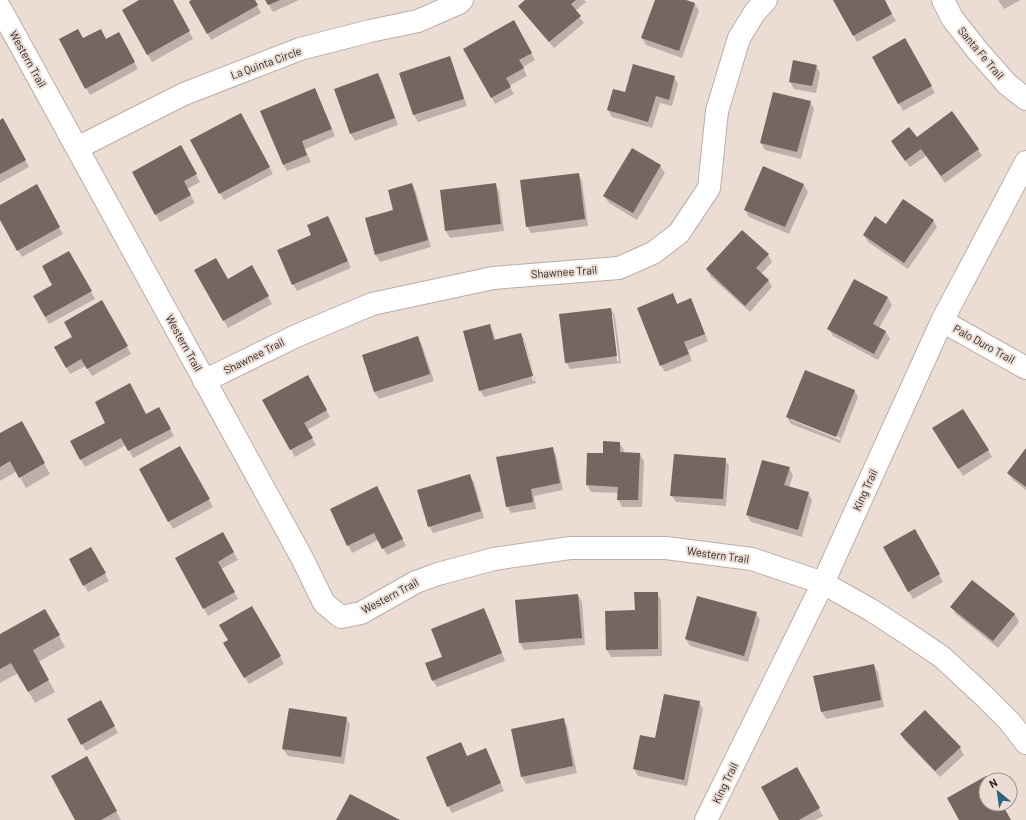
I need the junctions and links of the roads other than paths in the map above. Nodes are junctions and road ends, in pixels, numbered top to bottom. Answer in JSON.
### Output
{"nodes":[{"id":1,"x":462,"y":0,"type":"edge"},
{"id":2,"x":766,"y":0,"type":"edge"},
{"id":3,"x":943,"y":0,"type":"edge"},
{"id":4,"x":0,"y":8,"type":"edge"},
{"id":5,"x":1026,"y":99,"type":"edge"},
{"id":6,"x":78,"y":148,"type":"junction"},
{"id":7,"x":1026,"y":162,"type":"edge"},
{"id":8,"x":942,"y":321,"type":"junction"},
{"id":9,"x":1026,"y":368,"type":"edge"},
{"id":10,"x":204,"y":381,"type":"junction"},
{"id":11,"x":823,"y":584,"type":"junction"},
{"id":12,"x":1026,"y":743,"type":"edge"},
{"id":13,"x":706,"y":820,"type":"edge"}],
"edges":[{"from":1,"to":6,"type":"street","name":"La Quinta Circle"},
{"from":2,"to":10,"type":"street","name":"Shawnee Trail"},
{"from":3,"to":5,"type":"street","name":"Santa Fe Trail"},
{"from":4,"to":6,"type":"street","name":"Western Trail"},
{"from":6,"to":10,"type":"street","name":"Western Trail"},
{"from":7,"to":8,"type":"street","name":"King Trail"},
{"from":8,"to":9,"type":"street","name":"Palo Duro Trail"},
{"from":8,"to":11,"type":"street","name":"King Trail"},
{"from":10,"to":11,"type":"street","name":"Western Trail"},
{"from":11,"to":12,"type":"street","name":"Western Trail"},
{"from":11,"to":13,"type":"street","name":"King Trail"}]}
